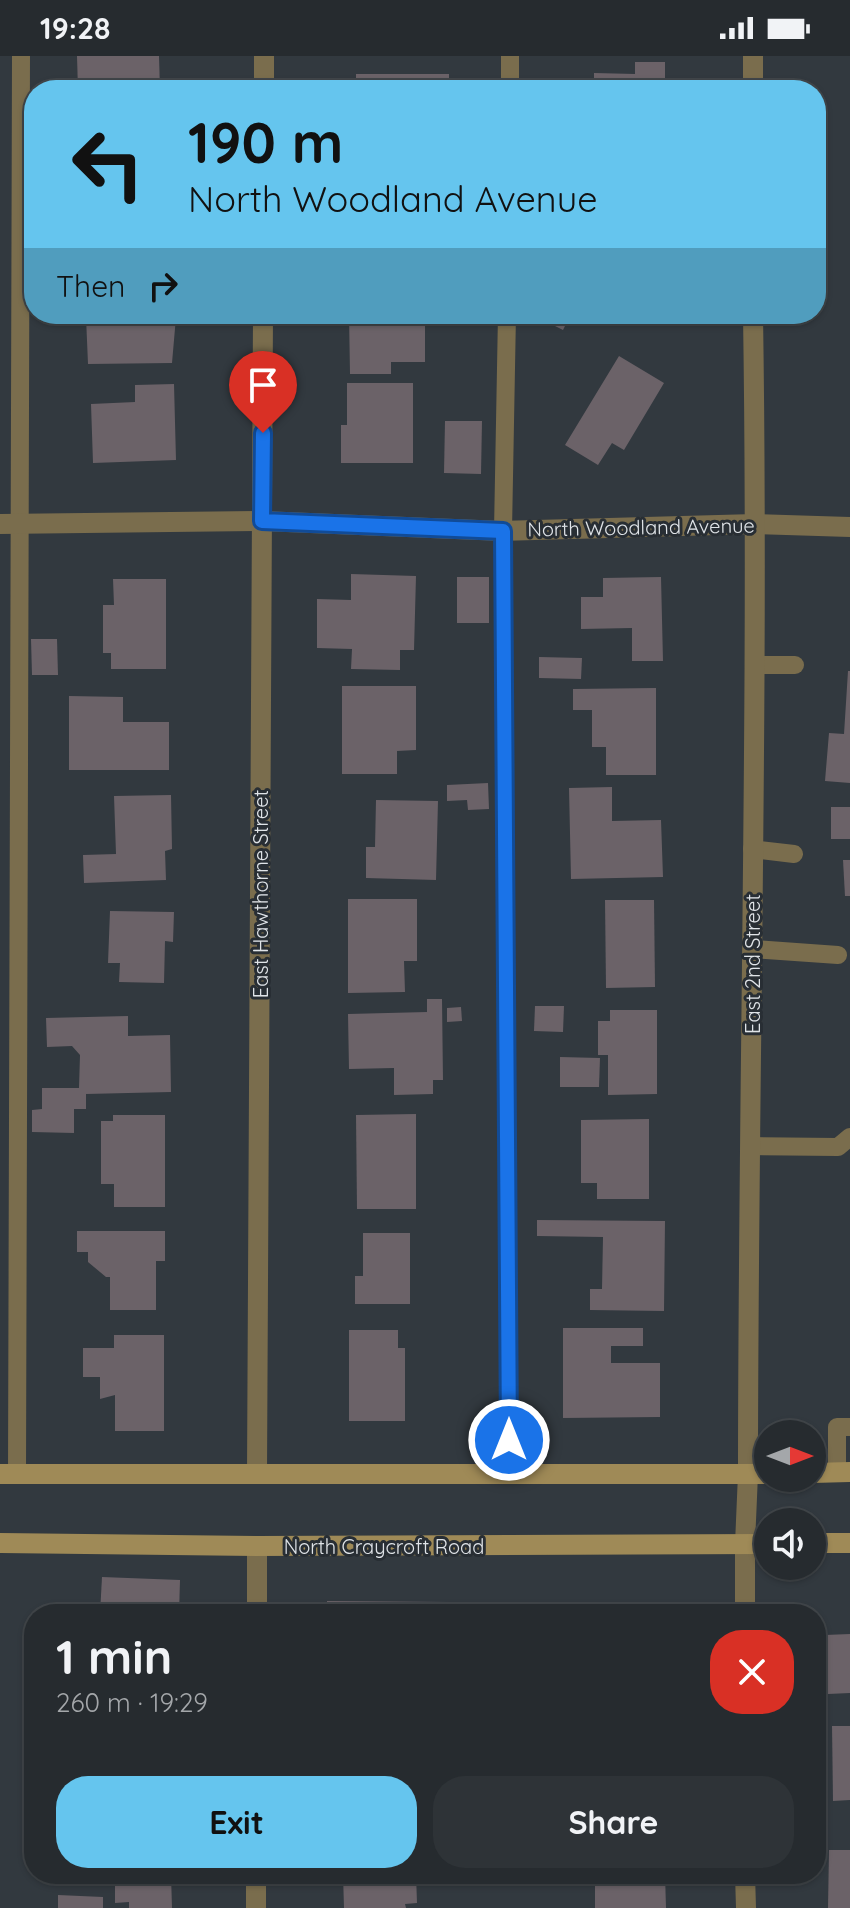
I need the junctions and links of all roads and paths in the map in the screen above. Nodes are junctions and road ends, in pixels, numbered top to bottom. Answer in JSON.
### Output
{"nodes":[{"id":1,"x":21,"y":56,"type":"edge"},
{"id":2,"x":264,"y":56,"type":"edge"},
{"id":3,"x":510,"y":56,"type":"edge"},
{"id":4,"x":753,"y":56,"type":"edge"},
{"id":5,"x":264,"y":80,"type":"edge"},
{"id":6,"x":510,"y":80,"type":"edge"},
{"id":7,"x":753,"y":80,"type":"edge"},
{"id":8,"x":263,"y":324,"type":"edge"},
{"id":9,"x":507,"y":324,"type":"edge"},
{"id":10,"x":753,"y":324,"type":"edge"},
{"id":11,"x":262,"y":521,"type":"junction"},
{"id":12,"x":10,"y":524,"type":"edge"},
{"id":13,"x":755,"y":524,"type":"junction"},
{"id":14,"x":850,"y":527,"type":"edge"},
{"id":15,"x":503,"y":531,"type":"junction"},
{"id":16,"x":754,"y":665,"type":"junction"},
{"id":17,"x":795,"y":665,"type":"dead end"},
{"id":18,"x":752,"y":849,"type":"junction"},
{"id":19,"x":794,"y":854,"type":"dead end"},
{"id":20,"x":753,"y":949,"type":"junction"},
{"id":21,"x":838,"y":955,"type":"dead end"},
{"id":22,"x":850,"y":1137,"type":"edge"},
{"id":23,"x":750,"y":1146,"type":"junction"},
{"id":24,"x":757,"y":1420,"type":"edge"},
{"id":25,"x":844,"y":1427,"type":"edge"},
{"id":26,"x":844,"y":1472,"type":"edge"},
{"id":27,"x":509,"y":1473,"type":"junction"},
{"id":28,"x":8,"y":1474,"type":"edge"},
{"id":29,"x":257,"y":1474,"type":"junction"},
{"id":30,"x":754,"y":1474,"type":"edge"},
{"id":31,"x":755,"y":1492,"type":"edge"},
{"id":32,"x":0,"y":1543,"type":"edge"},
{"id":33,"x":826,"y":1543,"type":"edge"},
{"id":34,"x":850,"y":1543,"type":"edge"},
{"id":35,"x":745,"y":1544,"type":"junction"},
{"id":36,"x":754,"y":1544,"type":"edge"},
{"id":37,"x":257,"y":1546,"type":"junction"},
{"id":38,"x":257,"y":1604,"type":"edge"},
{"id":39,"x":745,"y":1604,"type":"edge"},
{"id":40,"x":256,"y":1884,"type":"edge"},
{"id":41,"x":745,"y":1884,"type":"edge"},
{"id":42,"x":256,"y":1908,"type":"edge"},
{"id":43,"x":746,"y":1908,"type":"edge"}],
"edges":[{"from":1,"to":12,"type":"lane"},
{"from":2,"to":5,"type":"street"},
{"from":3,"to":6,"type":"lane"},
{"from":4,"to":7,"type":"street"},
{"from":8,"to":11,"type":"street","name":"East Hawthorne Street"},
{"from":9,"to":15,"type":"lane"},
{"from":10,"to":13,"type":"street","name":"East 2nd Street"},
{"from":11,"to":12,"type":"street","name":"North Woodland Avenue"},
{"from":11,"to":15,"type":"street","name":"North Woodland Avenue"},
{"from":11,"to":29,"type":"street","name":"East Hawthorne Street"},
{"from":12,"to":28,"type":"lane"},
{"from":13,"to":14,"type":"street","name":"North Woodland Avenue"},
{"from":13,"to":15,"type":"street","name":"North Woodland Avenue"},
{"from":13,"to":16,"type":"street","name":"East 2nd Street"},
{"from":15,"to":27,"type":"lane"},
{"from":16,"to":17,"type":"lane"},
{"from":16,"to":18,"type":"street","name":"East 2nd Street"},
{"from":18,"to":19,"type":"lane"},
{"from":18,"to":20,"type":"street","name":"East 2nd Street"},
{"from":20,"to":21,"type":"lane"},
{"from":20,"to":23,"type":"street","name":"East 2nd Street"},
{"from":22,"to":23,"type":"lane"},
{"from":23,"to":24,"type":"street","name":"East 2nd Street"},
{"from":25,"to":26,"type":"lane"},
{"from":27,"to":29,"type":"main road"},
{"from":27,"to":30,"type":"main road"},
{"from":28,"to":29,"type":"main road"},
{"from":31,"to":35,"type":"street","name":"East 2nd Street"},
{"from":32,"to":37,"type":"main road","name":"North Craycroft Road"},
{"from":33,"to":34,"type":"main road"},
{"from":35,"to":36,"type":"main road","name":"North Craycroft Road"},
{"from":35,"to":37,"type":"main road","name":"North Craycroft Road"},
{"from":35,"to":39,"type":"street","name":"East 2nd Street"},
{"from":37,"to":38,"type":"street"},
{"from":40,"to":42,"type":"street"},
{"from":41,"to":43,"type":"street"}]}
